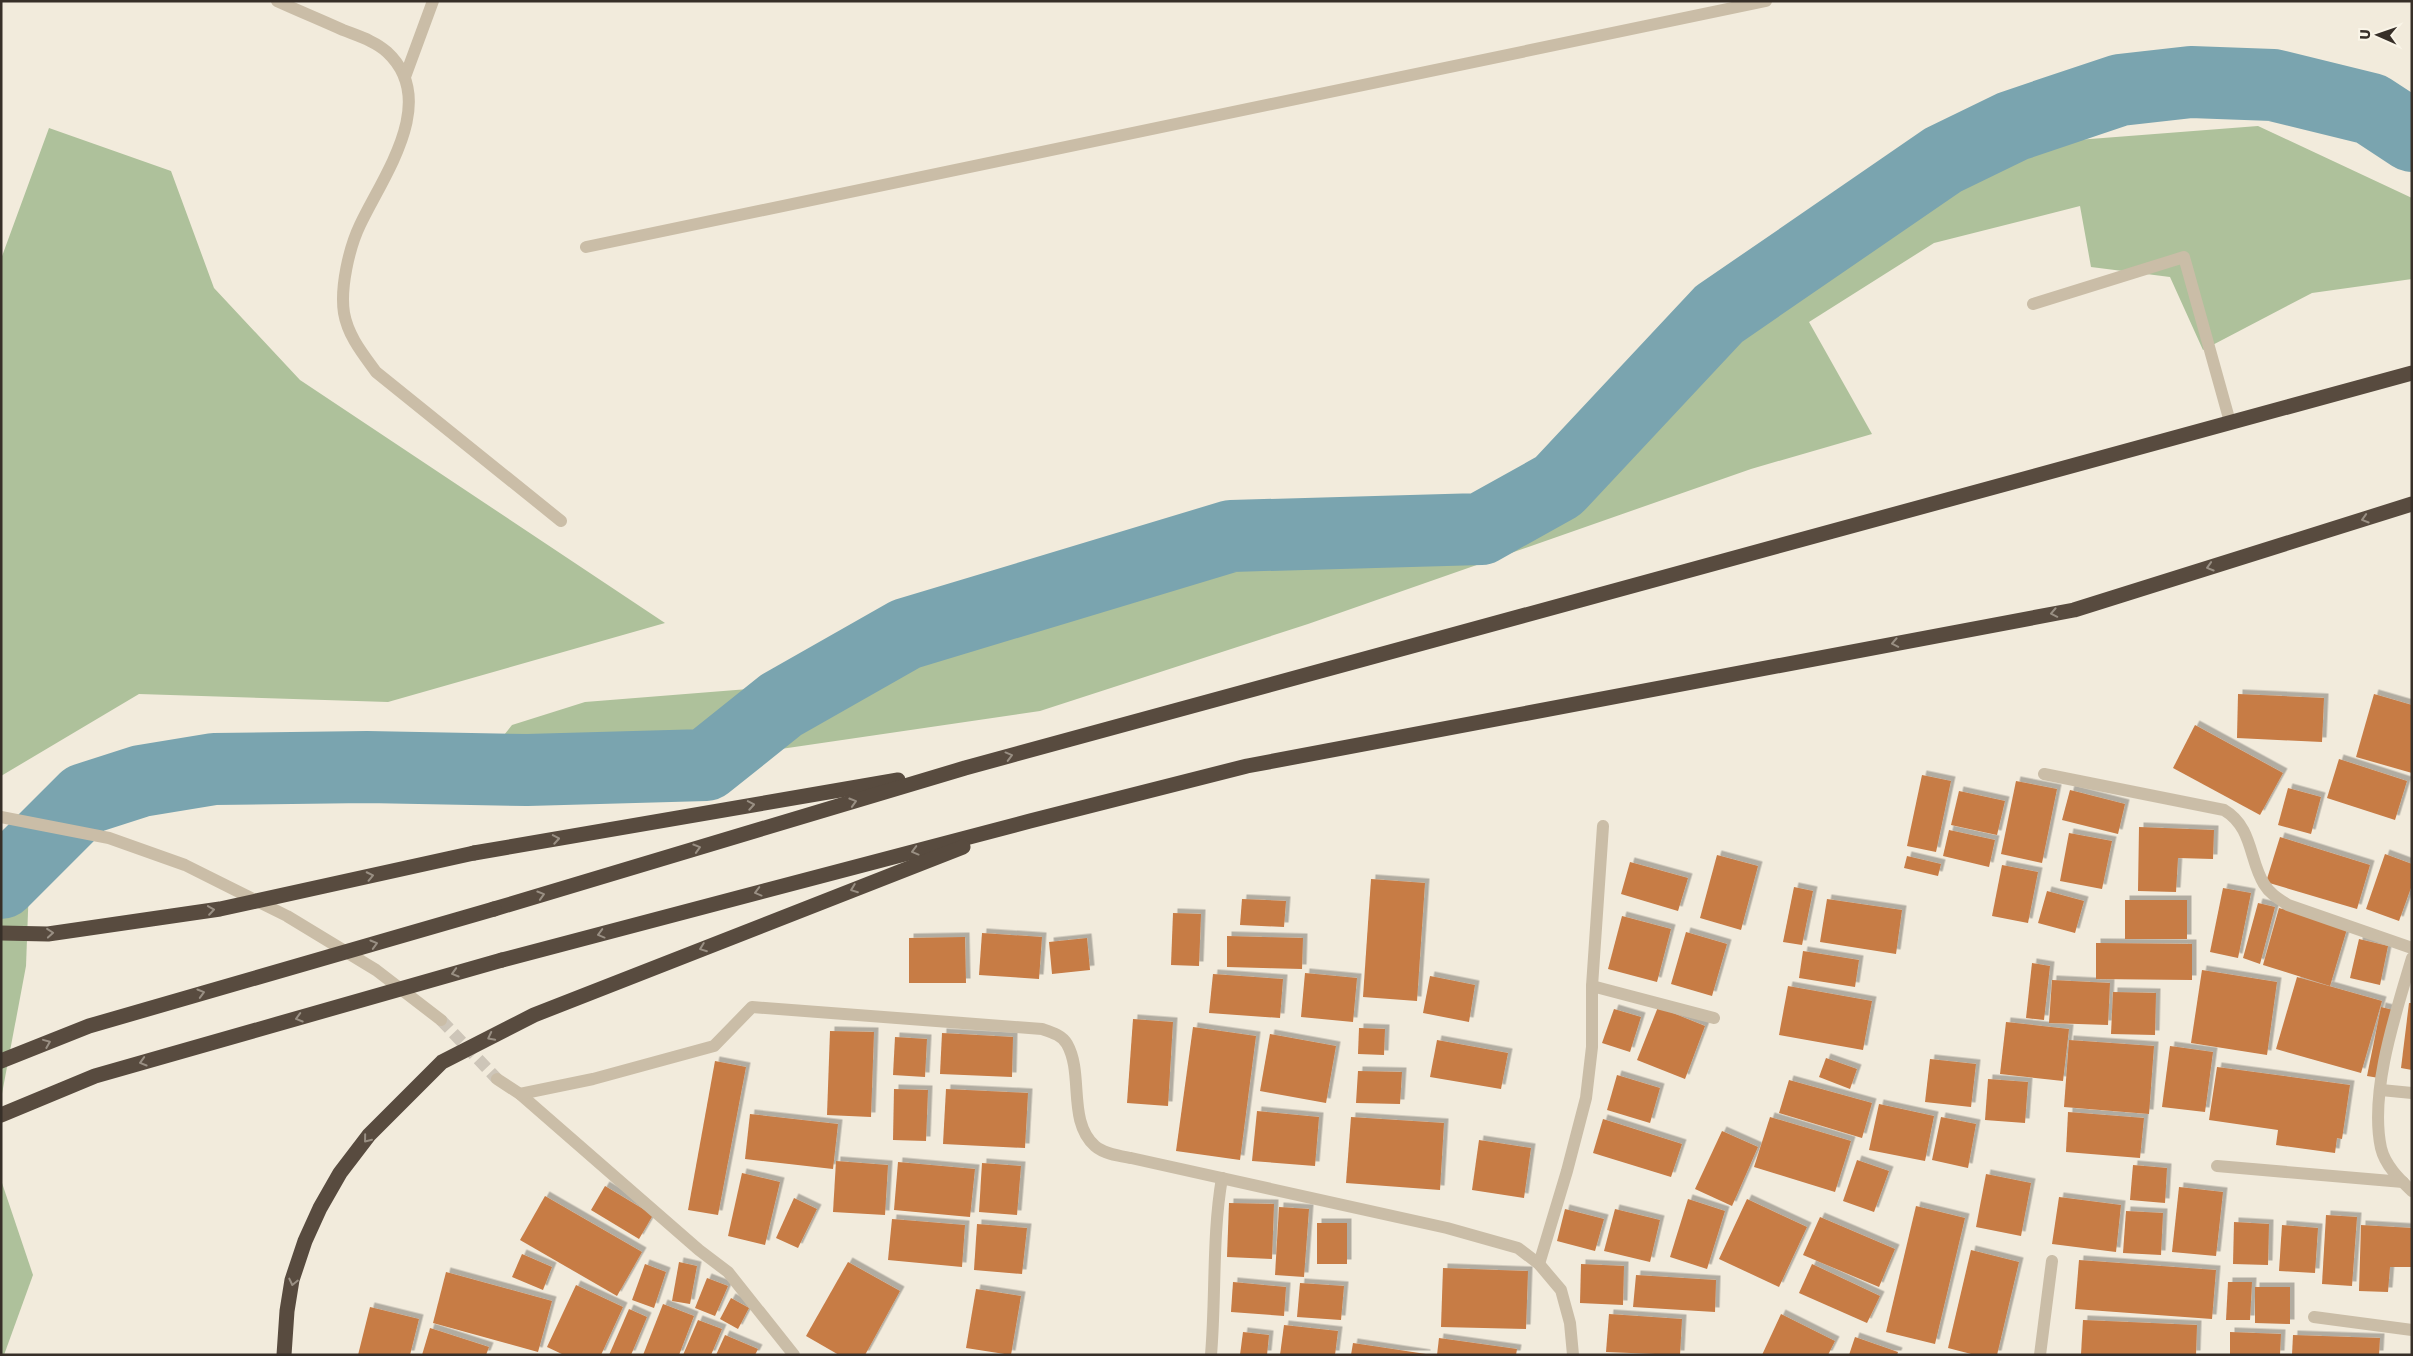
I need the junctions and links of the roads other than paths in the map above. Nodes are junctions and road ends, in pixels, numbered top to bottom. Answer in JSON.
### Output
{"nodes":[{"id":1,"x":277,"y":1,"type":"edge"},
{"id":2,"x":433,"y":1,"type":"edge"},
{"id":3,"x":1766,"y":1,"type":"edge"},
{"id":4,"x":404,"y":77,"type":"junction"},
{"id":5,"x":586,"y":247,"type":"dead end"},
{"id":6,"x":2033,"y":304,"type":"dead end"},
{"id":7,"x":2412,"y":373,"type":"edge"},
{"id":8,"x":2230,"y":422,"type":"junction"},
{"id":9,"x":2412,"y":504,"type":"edge"},
{"id":10,"x":562,"y":521,"type":"dead end"},
{"id":11,"x":965,"y":768,"type":"junction"},
{"id":12,"x":2044,"y":774,"type":"dead end"},
{"id":13,"x":1,"y":817,"type":"edge"},
{"id":14,"x":1030,"y":820,"type":"junction"},
{"id":15,"x":1603,"y":826,"type":"dead end"},
{"id":16,"x":1,"y":933,"type":"edge"},
{"id":17,"x":2412,"y":948,"type":"edge"},
{"id":18,"x":2412,"y":958,"type":"edge"},
{"id":19,"x":1592,"y":986,"type":"junction"},
{"id":20,"x":1714,"y":1018,"type":"dead end"},
{"id":21,"x":441,"y":1020,"type":"tunnel mouth"},
{"id":22,"x":1,"y":1061,"type":"edge"},
{"id":23,"x":496,"y":1079,"type":"tunnel mouth"},
{"id":24,"x":2381,"y":1090,"type":"junction"},
{"id":25,"x":2412,"y":1093,"type":"edge"},
{"id":26,"x":520,"y":1094,"type":"junction"},
{"id":27,"x":1,"y":1115,"type":"edge"},
{"id":28,"x":2217,"y":1166,"type":"dead end"},
{"id":29,"x":1222,"y":1178,"type":"junction"},
{"id":30,"x":2407,"y":1186,"type":"edge"},
{"id":31,"x":2052,"y":1262,"type":"dead end"},
{"id":32,"x":1538,"y":1264,"type":"junction"},
{"id":33,"x":2314,"y":1317,"type":"dead end"},
{"id":34,"x":2412,"y":1330,"type":"edge"},
{"id":35,"x":284,"y":1355,"type":"edge"},
{"id":36,"x":794,"y":1355,"type":"edge"},
{"id":37,"x":1211,"y":1355,"type":"edge"},
{"id":38,"x":1573,"y":1355,"type":"edge"},
{"id":39,"x":2040,"y":1355,"type":"edge"}],
"edges":[{"from":1,"to":4,"type":"street"},
{"from":2,"to":4,"type":"street"},
{"from":3,"to":5,"type":"street"},
{"from":4,"to":10,"type":"street"},
{"from":6,"to":8,"type":"street"},
{"from":7,"to":8,"type":"highway"},
{"from":11,"to":8,"type":"highway","one_way":true},
{"from":9,"to":14,"type":"highway","one_way":true},
{"from":16,"to":11,"type":"highway","one_way":true,"bridge":true},
{"from":22,"to":11,"type":"highway","one_way":true,"bridge":true},
{"from":12,"to":17,"type":"street"},
{"from":13,"to":21,"type":"street"},
{"from":14,"to":27,"type":"highway","one_way":true,"bridge":true},
{"from":14,"to":35,"type":"highway","one_way":true},
{"from":15,"to":19,"type":"street"},
{"from":18,"to":24,"type":"street"},
{"from":19,"to":20,"type":"street"},
{"from":19,"to":32,"type":"street"},
{"from":23,"to":26,"type":"street"},
{"from":24,"to":25,"type":"street"},
{"from":24,"to":30,"type":"street"},
{"from":26,"to":29,"type":"street"},
{"from":26,"to":36,"type":"street"},
{"from":28,"to":30,"type":"street"},
{"from":29,"to":32,"type":"street"},
{"from":29,"to":37,"type":"street"},
{"from":31,"to":39,"type":"street"},
{"from":32,"to":38,"type":"street"},
{"from":33,"to":34,"type":"street"}]}
